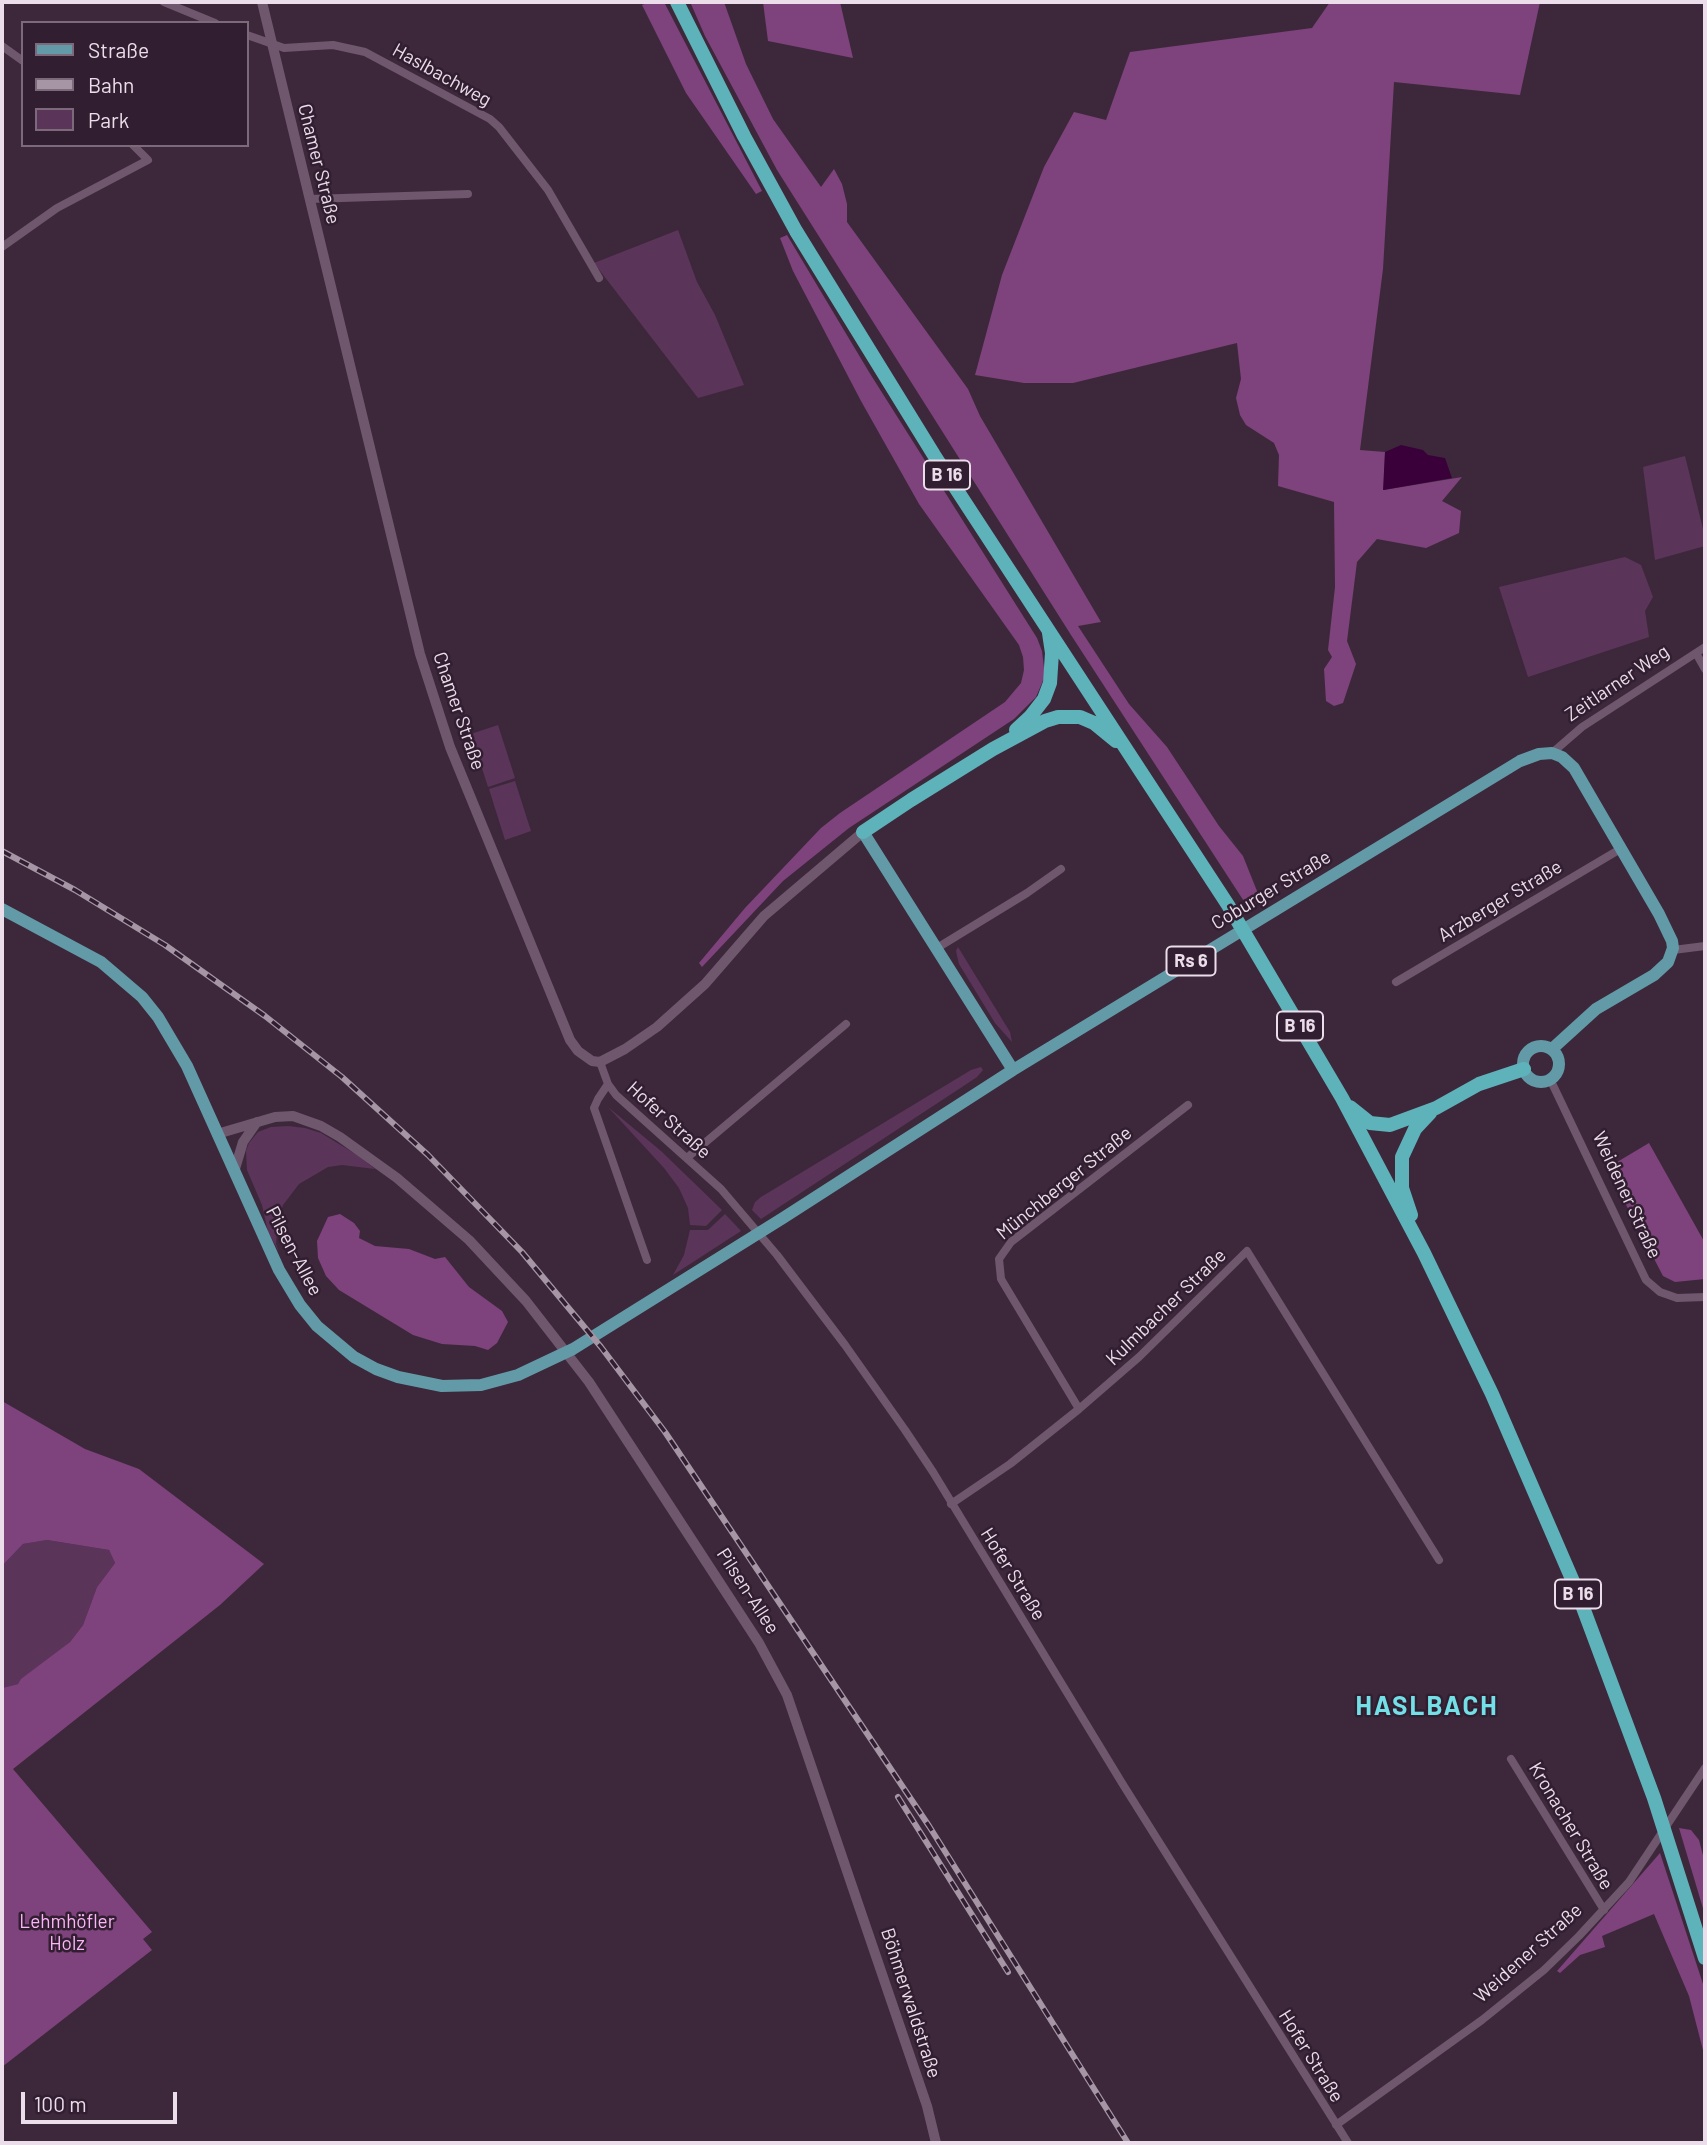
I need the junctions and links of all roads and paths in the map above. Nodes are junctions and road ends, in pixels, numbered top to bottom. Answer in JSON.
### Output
{"nodes":[{"id":1,"x":164,"y":2,"type":"edge"},
{"id":2,"x":262,"y":2,"type":"edge"},
{"id":3,"x":678,"y":6,"type":"edge"},
{"id":4,"x":210,"y":21,"type":"edge"},
{"id":5,"x":248,"y":35,"type":"edge"},
{"id":6,"x":2,"y":46,"type":"edge"},
{"id":7,"x":273,"y":46,"type":"junction"},
{"id":8,"x":21,"y":60,"type":"edge"},
{"id":9,"x":135,"y":147,"type":"edge"},
{"id":10,"x":468,"y":194,"type":"dead end"},
{"id":11,"x":310,"y":199,"type":"junction"},
{"id":12,"x":2,"y":247,"type":"edge"},
{"id":13,"x":599,"y":278,"type":"dead end"},
{"id":14,"x":1048,"y":628,"type":"junction"},
{"id":15,"x":1705,"y":647,"type":"edge"},
{"id":16,"x":1696,"y":653,"type":"junction"},
{"id":17,"x":1705,"y":669,"type":"edge"},
{"id":18,"x":993,"y":749,"type":"junction"},
{"id":19,"x":1552,"y":753,"type":"junction"},
{"id":20,"x":1134,"y":760,"type":"junction"},
{"id":21,"x":863,"y":832,"type":"junction"},
{"id":22,"x":1622,"y":848,"type":"junction"},
{"id":23,"x":1061,"y":869,"type":"dead end"},
{"id":24,"x":2,"y":909,"type":"edge"},
{"id":25,"x":1705,"y":946,"type":"edge"},
{"id":26,"x":937,"y":948,"type":"junction"},
{"id":27,"x":1673,"y":950,"type":"junction"},
{"id":28,"x":1396,"y":982,"type":"dead end"},
{"id":29,"x":846,"y":1024,"type":"dead end"},
{"id":30,"x":1552,"y":1049,"type":"junction"},
{"id":31,"x":600,"y":1062,"type":"junction"},
{"id":32,"x":1524,"y":1069,"type":"junction"},
{"id":33,"x":1013,"y":1070,"type":"junction"},
{"id":34,"x":1550,"y":1079,"type":"junction"},
{"id":35,"x":608,"y":1084,"type":"junction"},
{"id":36,"x":1342,"y":1098,"type":"junction"},
{"id":37,"x":1188,"y":1105,"type":"dead end"},
{"id":38,"x":1436,"y":1108,"type":"junction"},
{"id":39,"x":257,"y":1122,"type":"junction"},
{"id":40,"x":217,"y":1134,"type":"junction"},
{"id":41,"x":688,"y":1157,"type":"junction"},
{"id":42,"x":234,"y":1172,"type":"junction"},
{"id":43,"x":1424,"y":1253,"type":"junction"},
{"id":44,"x":647,"y":1259,"type":"dead end"},
{"id":45,"x":1705,"y":1297,"type":"edge"},
{"id":46,"x":1079,"y":1409,"type":"junction"},
{"id":47,"x":951,"y":1504,"type":"junction"},
{"id":48,"x":1439,"y":1560,"type":"dead end"},
{"id":49,"x":1511,"y":1759,"type":"dead end"},
{"id":50,"x":1705,"y":1768,"type":"edge"},
{"id":51,"x":850,"y":1875,"type":"joint"},
{"id":52,"x":1604,"y":1910,"type":"junction"},
{"id":53,"x":1705,"y":1958,"type":"edge"},
{"id":54,"x":1336,"y":2125,"type":"junction"},
{"id":55,"x":936,"y":2143,"type":"edge"},
{"id":56,"x":1348,"y":2143,"type":"edge"}],
"edges":[{"from":1,"to":4,"type":"street"},
{"from":2,"to":7,"type":"street","name":"Chamer Straße"},
{"from":3,"to":14,"type":"highway","number":"B 16"},
{"from":5,"to":7,"type":"street"},
{"from":6,"to":8,"type":"street"},
{"from":7,"to":11,"type":"street","name":"Chamer Straße"},
{"from":7,"to":13,"type":"street","name":"Haslbachweg"},
{"from":9,"to":12,"type":"street"},
{"from":10,"to":11,"type":"street"},
{"from":11,"to":31,"type":"street","name":"Chamer Straße"},
{"from":14,"to":18,"type":"highway","number":"B 16"},
{"from":14,"to":20,"type":"highway","number":"B 16"},
{"from":15,"to":16,"type":"street","name":"Zeitlarner Weg"},
{"from":16,"to":17,"type":"street"},
{"from":16,"to":19,"type":"street","name":"Zeitlarner Weg"},
{"from":18,"to":20,"type":"highway","number":"B 16"},
{"from":18,"to":21,"type":"highway"},
{"from":19,"to":22,"type":"main road"},
{"from":19,"to":33,"type":"main road","name":"Coburger Straße","number":"Rs 6"},
{"from":20,"to":36,"type":"highway","number":"B 16"},
{"from":21,"to":26,"type":"main road"},
{"from":21,"to":31,"type":"street"},
{"from":22,"to":27,"type":"main road"},
{"from":22,"to":28,"type":"street","name":"Arzberger Straße"},
{"from":23,"to":26,"type":"street"},
{"from":24,"to":40,"type":"main road","name":"Pilsen-Allee"},
{"from":25,"to":27,"type":"street"},
{"from":26,"to":33,"type":"main road"},
{"from":27,"to":30,"type":"main road"},
{"from":29,"to":41,"type":"street"},
{"from":30,"to":32,"type":"main road"},
{"from":30,"to":34,"type":"main road"},
{"from":31,"to":35,"type":"street","name":"Hofer Straße"},
{"from":32,"to":34,"type":"main road"},
{"from":32,"to":38,"type":"highway"},
{"from":33,"to":42,"type":"main road","name":"Pilsen-Allee"},
{"from":34,"to":45,"type":"street","name":"Weidener Straße"},
{"from":35,"to":41,"type":"street","name":"Hofer Straße"},
{"from":35,"to":44,"type":"street"},
{"from":36,"to":38,"type":"highway","number":"B 16"},
{"from":36,"to":43,"type":"highway","number":"B 16"},
{"from":37,"to":46,"type":"street","name":"Münchberger Straße"},
{"from":38,"to":43,"type":"highway","number":"B 16"},
{"from":39,"to":40,"type":"street","name":"Pilsen-Allee"},
{"from":39,"to":42,"type":"street"},
{"from":39,"to":51,"type":"street","name":"Pilsen-Allee"},
{"from":40,"to":42,"type":"main road","name":"Pilsen-Allee"},
{"from":41,"to":47,"type":"street","name":"Hofer Straße"},
{"from":43,"to":53,"type":"highway","number":"B 16"},
{"from":46,"to":47,"type":"street","name":"Kulmbacher Straße"},
{"from":46,"to":48,"type":"street","name":"Kulmbacher Straße"},
{"from":47,"to":54,"type":"street","name":"Hofer Straße"},
{"from":49,"to":52,"type":"street","name":"Kronacher Straße"},
{"from":50,"to":52,"type":"street","name":"Weidener Straße"},
{"from":51,"to":55,"type":"street","name":"Böhmerwaldstraße"},
{"from":52,"to":54,"type":"street","name":"Weidener Straße"},
{"from":54,"to":56,"type":"street","name":"Hofer Straße"}]}
